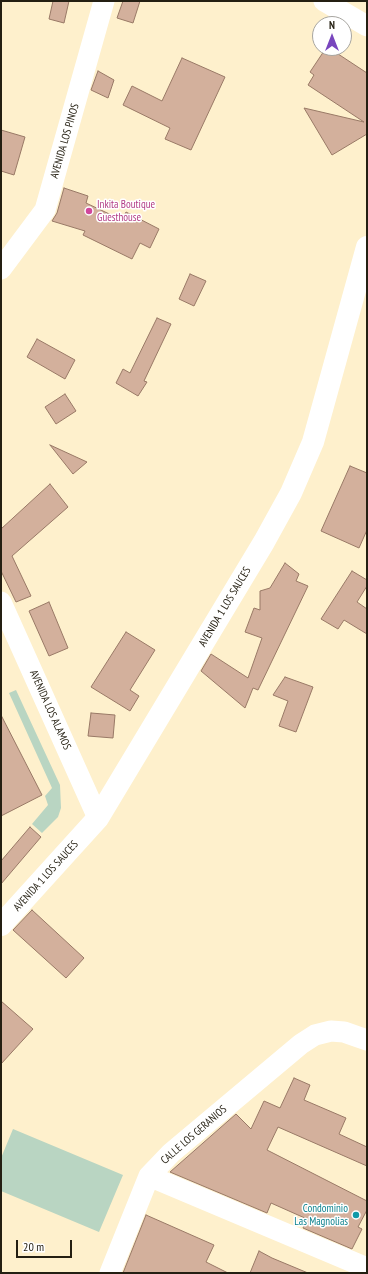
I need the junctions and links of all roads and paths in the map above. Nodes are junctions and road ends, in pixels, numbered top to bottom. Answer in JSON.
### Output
{"nodes":[{"id":1,"x":104,"y":1,"type":"edge"},
{"id":2,"x":324,"y":1,"type":"edge"},
{"id":3,"x":367,"y":26,"type":"edge"},
{"id":4,"x":367,"y":247,"type":"edge"},
{"id":5,"x":1,"y":269,"type":"edge"},
{"id":6,"x":1,"y":602,"type":"edge"},
{"id":7,"x":98,"y":818,"type":"junction"},
{"id":8,"x":1,"y":925,"type":"edge"},
{"id":9,"x":367,"y":1040,"type":"edge"},
{"id":10,"x":149,"y":1176,"type":"junction"},
{"id":11,"x":363,"y":1264,"type":"edge"},
{"id":12,"x":110,"y":1273,"type":"edge"}],
"edges":[{"from":1,"to":5,"type":"street","name":"AVENIDA LOS PINOS"},
{"from":2,"to":3,"type":"street"},
{"from":4,"to":7,"type":"street","name":"AVENIDA 1 LOS SAUCES"},
{"from":6,"to":7,"type":"street","name":"AVENIDA LOS ALAMOS"},
{"from":7,"to":8,"type":"street","name":"AVENIDA 1 LOS SAUCES"},
{"from":9,"to":10,"type":"street","name":"CALLE LOS GERANIOS"},
{"from":10,"to":11,"type":"street"},
{"from":10,"to":12,"type":"street","name":"CALLE LOS GERANIOS"}]}
